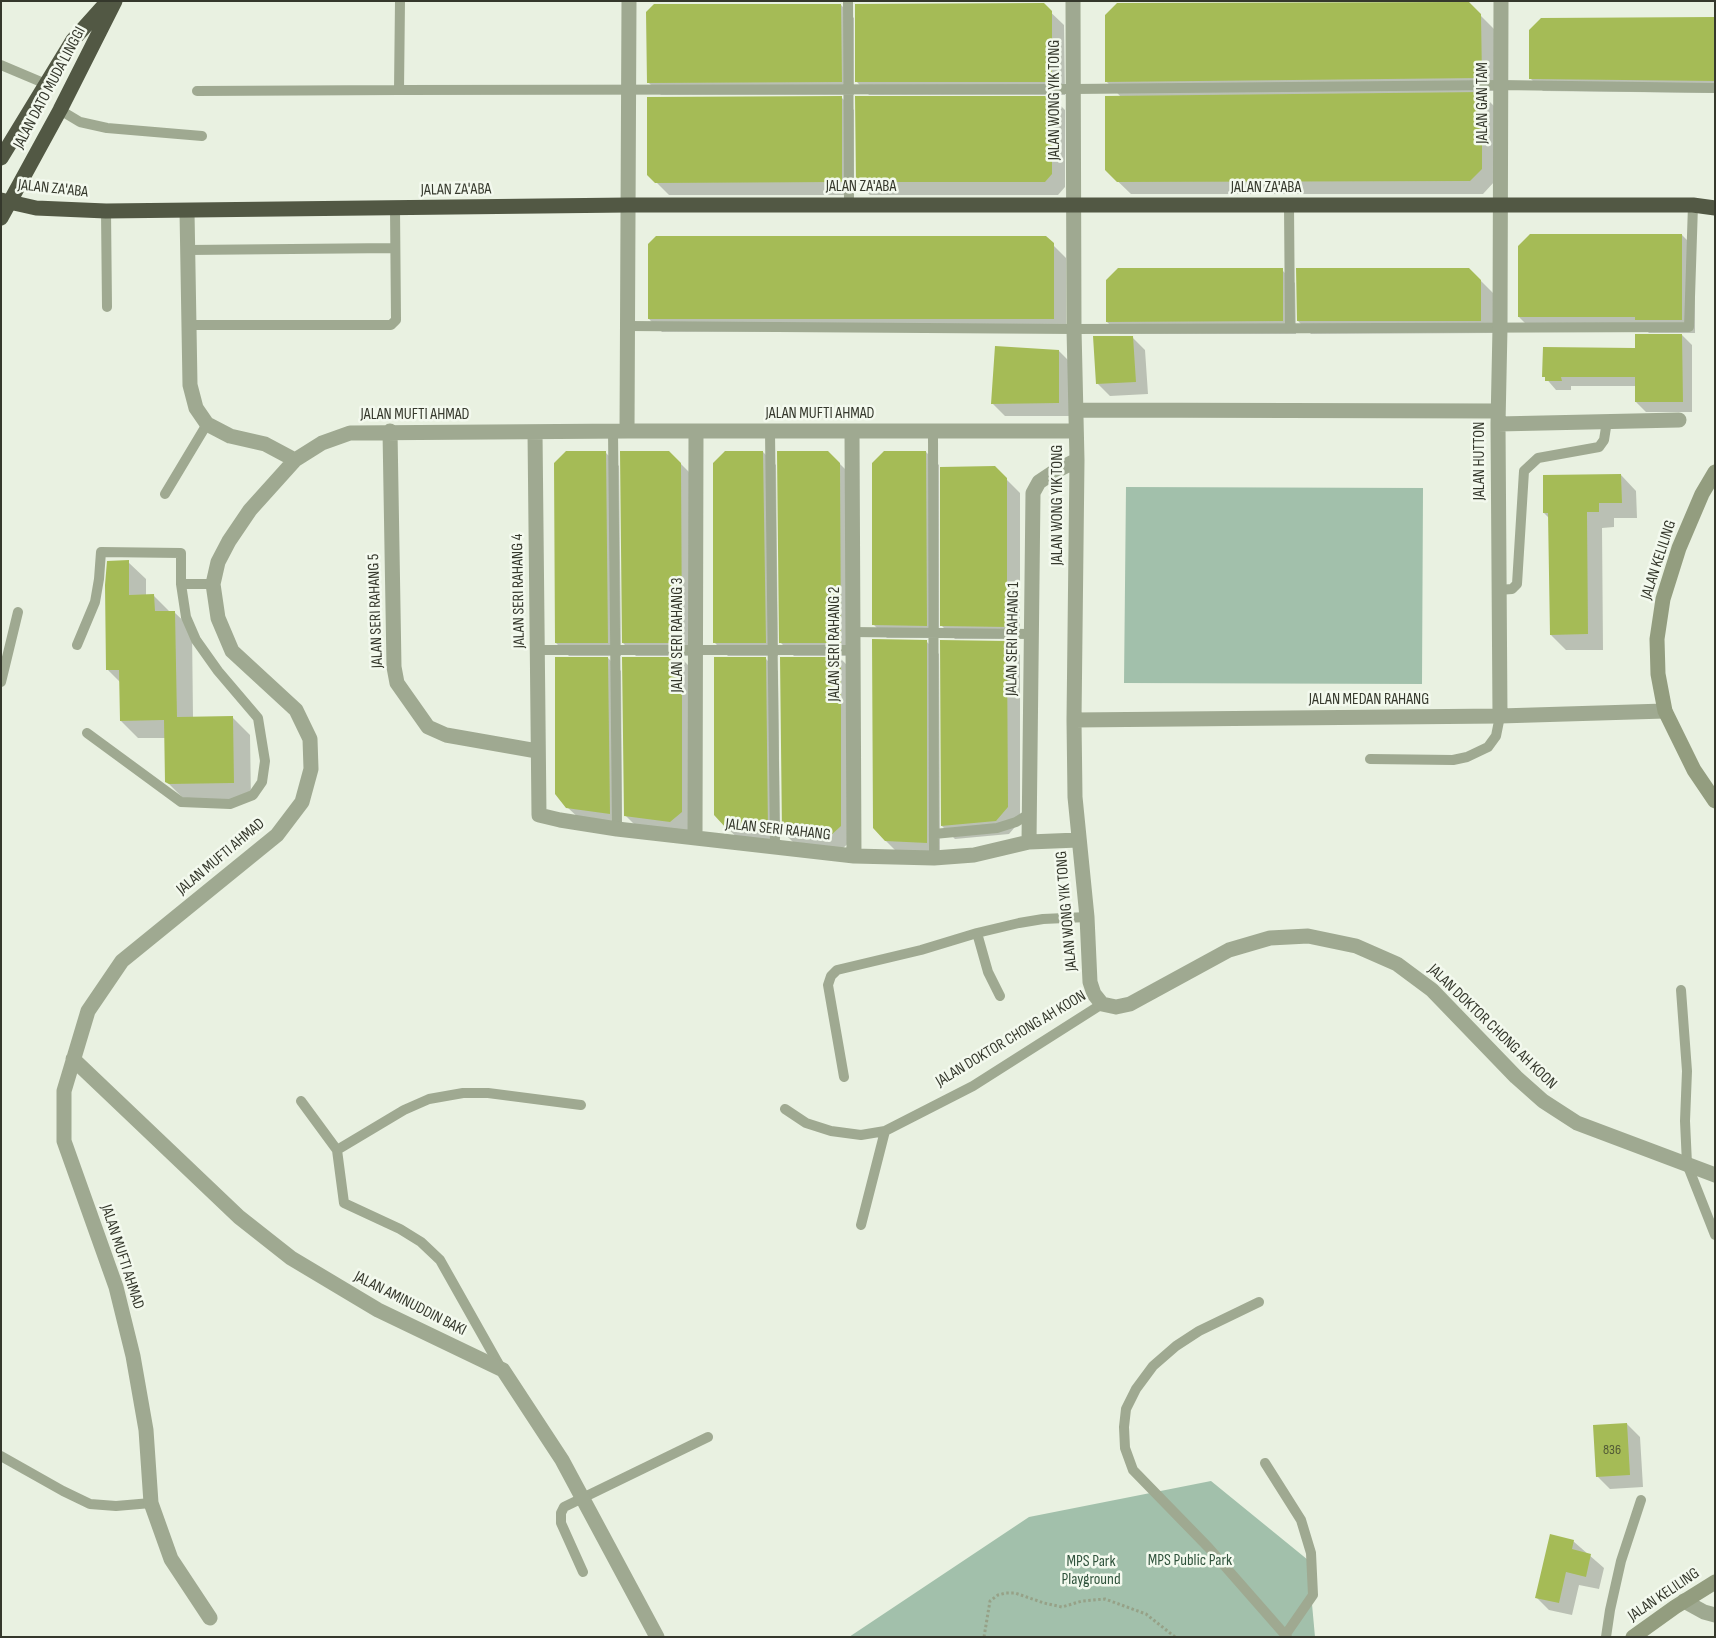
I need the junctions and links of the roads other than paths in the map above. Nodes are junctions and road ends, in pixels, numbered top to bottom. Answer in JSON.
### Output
{"nodes":[{"id":1,"x":108,"y":1,"type":"edge"},
{"id":2,"x":115,"y":1,"type":"edge"},
{"id":3,"x":400,"y":1,"type":"edge"},
{"id":4,"x":629,"y":1,"type":"edge"},
{"id":5,"x":848,"y":1,"type":"edge"},
{"id":6,"x":1073,"y":1,"type":"edge"},
{"id":7,"x":1501,"y":1,"type":"edge"},
{"id":8,"x":1,"y":65,"type":"edge"},
{"id":9,"x":46,"y":84,"type":"junction"},
{"id":10,"x":1500,"y":85,"type":"junction"},
{"id":11,"x":1715,"y":88,"type":"edge"},
{"id":12,"x":848,"y":89,"type":"junction"},
{"id":13,"x":1072,"y":89,"type":"junction"},
{"id":14,"x":197,"y":90,"type":"dead end"},
{"id":15,"x":399,"y":90,"type":"junction"},
{"id":16,"x":628,"y":90,"type":"junction"},
{"id":17,"x":60,"y":110,"type":"junction"},
{"id":18,"x":202,"y":136,"type":"dead end"},
{"id":19,"x":1,"y":158,"type":"edge"},
{"id":20,"x":5,"y":201,"type":"edge"},
{"id":21,"x":628,"y":204,"type":"junction"},
{"id":22,"x":849,"y":205,"type":"junction"},
{"id":23,"x":1693,"y":205,"type":"junction"},
{"id":24,"x":1073,"y":206,"type":"junction"},
{"id":25,"x":1289,"y":206,"type":"junction"},
{"id":26,"x":1500,"y":206,"type":"junction"},
{"id":27,"x":1715,"y":208,"type":"edge"},
{"id":28,"x":395,"y":209,"type":"junction"},
{"id":29,"x":106,"y":211,"type":"junction"},
{"id":30,"x":187,"y":211,"type":"junction"},
{"id":31,"x":1,"y":218,"type":"edge"},
{"id":32,"x":395,"y":248,"type":"junction"},
{"id":33,"x":188,"y":250,"type":"junction"},
{"id":34,"x":107,"y":308,"type":"dead end"},
{"id":35,"x":188,"y":326,"type":"junction"},
{"id":36,"x":628,"y":326,"type":"junction"},
{"id":37,"x":1290,"y":328,"type":"junction"},
{"id":38,"x":1500,"y":328,"type":"junction"},
{"id":39,"x":1074,"y":329,"type":"junction"},
{"id":40,"x":1076,"y":410,"type":"junction"},
{"id":41,"x":1498,"y":417,"type":"junction"},
{"id":42,"x":1679,"y":420,"type":"dead end"},
{"id":43,"x":1607,"y":421,"type":"junction"},
{"id":44,"x":207,"y":424,"type":"junction"},
{"id":45,"x":620,"y":431,"type":"junction"},
{"id":46,"x":696,"y":431,"type":"junction"},
{"id":47,"x":1076,"y":431,"type":"junction"},
{"id":48,"x":390,"y":432,"type":"junction"},
{"id":49,"x":535,"y":432,"type":"junction"},
{"id":50,"x":770,"y":432,"type":"junction"},
{"id":51,"x":852,"y":432,"type":"junction"},
{"id":52,"x":933,"y":432,"type":"junction"},
{"id":53,"x":295,"y":460,"type":"junction"},
{"id":54,"x":1077,"y":460,"type":"junction"},
{"id":55,"x":1715,"y":472,"type":"edge"},
{"id":56,"x":165,"y":494,"type":"dead end"},
{"id":57,"x":181,"y":584,"type":"junction"},
{"id":58,"x":213,"y":584,"type":"junction"},
{"id":59,"x":1498,"y":590,"type":"junction"},
{"id":60,"x":18,"y":612,"type":"dead end"},
{"id":61,"x":852,"y":632,"type":"junction"},
{"id":62,"x":933,"y":632,"type":"junction"},
{"id":63,"x":1031,"y":634,"type":"junction"},
{"id":64,"x":77,"y":645,"type":"dead end"},
{"id":65,"x":538,"y":650,"type":"junction"},
{"id":66,"x":615,"y":650,"type":"junction"},
{"id":67,"x":696,"y":650,"type":"junction"},
{"id":68,"x":774,"y":650,"type":"junction"},
{"id":69,"x":853,"y":650,"type":"junction"},
{"id":70,"x":1,"y":682,"type":"edge"},
{"id":71,"x":1665,"y":711,"type":"junction"},
{"id":72,"x":1500,"y":716,"type":"junction"},
{"id":73,"x":1074,"y":720,"type":"junction"},
{"id":74,"x":87,"y":733,"type":"dead end"},
{"id":75,"x":537,"y":751,"type":"junction"},
{"id":76,"x":1370,"y":759,"type":"dead end"},
{"id":77,"x":1715,"y":801,"type":"edge"},
{"id":78,"x":1029,"y":814,"type":"junction"},
{"id":79,"x":617,"y":829,"type":"junction"},
{"id":80,"x":934,"y":834,"type":"junction"},
{"id":81,"x":696,"y":838,"type":"junction"},
{"id":82,"x":1078,"y":840,"type":"junction"},
{"id":83,"x":1029,"y":842,"type":"junction"},
{"id":84,"x":775,"y":847,"type":"junction"},
{"id":85,"x":854,"y":856,"type":"junction"},
{"id":86,"x":934,"y":858,"type":"junction"},
{"id":87,"x":1087,"y":917,"type":"junction"},
{"id":88,"x":977,"y":933,"type":"junction"},
{"id":89,"x":1681,"y":990,"type":"dead end"},
{"id":90,"x":1000,"y":996,"type":"dead end"},
{"id":91,"x":1102,"y":1004,"type":"junction"},
{"id":92,"x":73,"y":1059,"type":"junction"},
{"id":93,"x":844,"y":1077,"type":"dead end"},
{"id":94,"x":301,"y":1101,"type":"dead end"},
{"id":95,"x":582,"y":1105,"type":"dead end"},
{"id":96,"x":786,"y":1109,"type":"dead end"},
{"id":97,"x":884,"y":1132,"type":"junction"},
{"id":98,"x":337,"y":1150,"type":"junction"},
{"id":99,"x":1687,"y":1164,"type":"junction"},
{"id":100,"x":1715,"y":1175,"type":"edge"},
{"id":101,"x":861,"y":1225,"type":"dead end"},
{"id":102,"x":1715,"y":1235,"type":"edge"},
{"id":103,"x":1259,"y":1302,"type":"dead end"},
{"id":104,"x":502,"y":1370,"type":"junction"},
{"id":105,"x":708,"y":1437,"type":"dead end"},
{"id":106,"x":1,"y":1456,"type":"edge"},
{"id":107,"x":1265,"y":1463,"type":"dead end"},
{"id":108,"x":583,"y":1498,"type":"junction"},
{"id":109,"x":1640,"y":1500,"type":"dead end"},
{"id":110,"x":152,"y":1503,"type":"junction"},
{"id":111,"x":583,"y":1572,"type":"dead end"},
{"id":112,"x":1715,"y":1582,"type":"edge"},
{"id":113,"x":1684,"y":1601,"type":"junction"},
{"id":114,"x":1715,"y":1615,"type":"edge"},
{"id":115,"x":210,"y":1618,"type":"dead end"},
{"id":116,"x":1286,"y":1636,"type":"edge"},
{"id":117,"x":658,"y":1637,"type":"edge"},
{"id":118,"x":1606,"y":1637,"type":"edge"},
{"id":119,"x":1633,"y":1637,"type":"edge"}],
"edges":[{"from":1,"to":9,"type":"highway","name":"JALAN DATO MUDA LINGGI"},
{"from":2,"to":17,"type":"highway","name":"JALAN DATO MUDA LINGGI"},
{"from":3,"to":15,"type":"lane"},
{"from":4,"to":16,"type":"street"},
{"from":5,"to":12,"type":"lane"},
{"from":6,"to":13,"type":"street","name":"JALAN WONG YIK TONG"},
{"from":7,"to":10,"type":"street","name":"JALAN GAN TAM"},
{"from":8,"to":9,"type":"lane"},
{"from":9,"to":19,"type":"highway","name":"JALAN DATO MUDA LINGGI"},
{"from":10,"to":11,"type":"lane"},
{"from":10,"to":13,"type":"lane"},
{"from":10,"to":26,"type":"street","name":"JALAN GAN TAM"},
{"from":12,"to":13,"type":"lane"},
{"from":12,"to":16,"type":"lane"},
{"from":12,"to":22,"type":"lane"},
{"from":13,"to":24,"type":"street","name":"JALAN WONG YIK TONG"},
{"from":14,"to":15,"type":"lane"},
{"from":15,"to":16,"type":"lane"},
{"from":16,"to":21,"type":"street"},
{"from":17,"to":18,"type":"lane"},
{"from":17,"to":20,"type":"highway","name":"JALAN DATO MUDA LINGGI"},
{"from":20,"to":29,"type":"highway","name":"JALAN ZA'ABA"},
{"from":20,"to":31,"type":"highway","name":"JALAN DATO MUDA LINGGI"},
{"from":21,"to":22,"type":"highway","name":"JALAN ZA'ABA"},
{"from":21,"to":28,"type":"highway","name":"JALAN ZA'ABA"},
{"from":21,"to":36,"type":"street"},
{"from":22,"to":24,"type":"highway","name":"JALAN ZA'ABA"},
{"from":23,"to":26,"type":"highway","name":"JALAN ZA'ABA"},
{"from":23,"to":27,"type":"highway","name":"JALAN ZA'ABA"},
{"from":23,"to":38,"type":"lane"},
{"from":24,"to":25,"type":"highway","name":"JALAN ZA'ABA"},
{"from":24,"to":39,"type":"street","name":"JALAN WONG YIK TONG"},
{"from":25,"to":26,"type":"highway","name":"JALAN ZA'ABA"},
{"from":25,"to":37,"type":"lane"},
{"from":26,"to":38,"type":"street","name":"JALAN HUTTON"},
{"from":28,"to":30,"type":"highway","name":"JALAN ZA'ABA"},
{"from":28,"to":32,"type":"lane"},
{"from":29,"to":30,"type":"highway","name":"JALAN ZA'ABA"},
{"from":29,"to":34,"type":"lane"},
{"from":30,"to":33,"type":"street"},
{"from":32,"to":33,"type":"lane"},
{"from":32,"to":35,"type":"lane"},
{"from":33,"to":35,"type":"street"},
{"from":35,"to":44,"type":"street"},
{"from":36,"to":39,"type":"lane"},
{"from":36,"to":45,"type":"street"},
{"from":37,"to":38,"type":"lane"},
{"from":37,"to":39,"type":"lane"},
{"from":38,"to":41,"type":"street","name":"JALAN HUTTON"},
{"from":39,"to":40,"type":"street","name":"JALAN WONG YIK TONG"},
{"from":40,"to":41,"type":"street"},
{"from":40,"to":47,"type":"street","name":"JALAN WONG YIK TONG"},
{"from":41,"to":43,"type":"street"},
{"from":41,"to":59,"type":"street","name":"JALAN HUTTON"},
{"from":42,"to":43,"type":"street"},
{"from":43,"to":59,"type":"lane"},
{"from":44,"to":53,"type":"street"},
{"from":44,"to":56,"type":"lane"},
{"from":45,"to":46,"type":"street","name":"JALAN MUFTI AHMAD"},
{"from":45,"to":49,"type":"street","name":"JALAN MUFTI AHMAD"},
{"from":45,"to":66,"type":"lane"},
{"from":46,"to":50,"type":"street","name":"JALAN MUFTI AHMAD"},
{"from":46,"to":67,"type":"street","name":"JALAN SERI RAHANG 3"},
{"from":47,"to":52,"type":"street","name":"JALAN MUFTI AHMAD"},
{"from":47,"to":54,"type":"street","name":"JALAN WONG YIK TONG"},
{"from":48,"to":49,"type":"street","name":"JALAN MUFTI AHMAD"},
{"from":48,"to":53,"type":"street","name":"JALAN MUFTI AHMAD"},
{"from":48,"to":75,"type":"street","name":"JALAN SERI RAHANG 5"},
{"from":49,"to":65,"type":"street","name":"JALAN SERI RAHANG 4"},
{"from":50,"to":51,"type":"street","name":"JALAN MUFTI AHMAD"},
{"from":50,"to":68,"type":"lane"},
{"from":51,"to":52,"type":"street","name":"JALAN MUFTI AHMAD"},
{"from":51,"to":61,"type":"street","name":"JALAN SERI RAHANG 2"},
{"from":52,"to":62,"type":"lane"},
{"from":53,"to":58,"type":"street","name":"JALAN MUFTI AHMAD"},
{"from":54,"to":63,"type":"street","name":"JALAN SERI RAHANG 1"},
{"from":54,"to":73,"type":"street","name":"JALAN WONG YIK TONG"},
{"from":55,"to":71,"type":"street","name":"JALAN KELILING"},
{"from":57,"to":58,"type":"lane"},
{"from":57,"to":64,"type":"lane"},
{"from":57,"to":74,"type":"lane"},
{"from":58,"to":92,"type":"street","name":"JALAN MUFTI AHMAD"},
{"from":59,"to":72,"type":"street","name":"JALAN HUTTON"},
{"from":60,"to":70,"type":"lane"},
{"from":61,"to":62,"type":"lane"},
{"from":61,"to":69,"type":"street","name":"JALAN SERI RAHANG 2"},
{"from":62,"to":63,"type":"lane"},
{"from":62,"to":80,"type":"lane"},
{"from":63,"to":78,"type":"street","name":"JALAN SERI RAHANG 1"},
{"from":65,"to":66,"type":"lane"},
{"from":65,"to":75,"type":"street","name":"JALAN SERI RAHANG 4"},
{"from":66,"to":67,"type":"lane"},
{"from":66,"to":79,"type":"lane"},
{"from":67,"to":68,"type":"lane"},
{"from":67,"to":81,"type":"street","name":"JALAN SERI RAHANG 3"},
{"from":68,"to":69,"type":"lane"},
{"from":68,"to":84,"type":"lane"},
{"from":69,"to":85,"type":"street","name":"JALAN SERI RAHANG 2"},
{"from":71,"to":72,"type":"street","name":"JALAN MEDAN RAHANG"},
{"from":71,"to":77,"type":"street","name":"JALAN KELILING"},
{"from":72,"to":73,"type":"street","name":"JALAN MEDAN RAHANG"},
{"from":72,"to":76,"type":"lane"},
{"from":73,"to":82,"type":"street","name":"JALAN WONG YIK TONG"},
{"from":75,"to":79,"type":"street","name":"JALAN SERI RAHANG"},
{"from":78,"to":80,"type":"lane"},
{"from":78,"to":83,"type":"street","name":"JALAN SERI RAHANG 1"},
{"from":79,"to":81,"type":"street","name":"JALAN SERI RAHANG"},
{"from":80,"to":86,"type":"lane"},
{"from":81,"to":84,"type":"street","name":"JALAN SERI RAHANG"},
{"from":82,"to":83,"type":"street","name":"JALAN SERI RAHANG"},
{"from":82,"to":87,"type":"street","name":"JALAN WONG YIK TONG"},
{"from":83,"to":86,"type":"street","name":"JALAN SERI RAHANG"},
{"from":84,"to":85,"type":"street","name":"JALAN SERI RAHANG"},
{"from":85,"to":86,"type":"street","name":"JALAN SERI RAHANG"},
{"from":87,"to":88,"type":"lane"},
{"from":87,"to":91,"type":"street","name":"JALAN WONG YIK TONG"},
{"from":88,"to":90,"type":"lane"},
{"from":88,"to":93,"type":"lane"},
{"from":89,"to":99,"type":"lane"},
{"from":91,"to":97,"type":"lane","name":"JALAN DOKTOR CHONG AH KOON"},
{"from":91,"to":99,"type":"street","name":"JALAN DOKTOR CHONG AH KOON"},
{"from":92,"to":104,"type":"street","name":"JALAN AMINUDDIN BAKI"},
{"from":92,"to":110,"type":"street","name":"JALAN MUFTI AHMAD"},
{"from":94,"to":98,"type":"lane"},
{"from":95,"to":98,"type":"lane"},
{"from":96,"to":97,"type":"lane","name":"JALAN DOKTOR CHONG AH KOON"},
{"from":97,"to":101,"type":"lane"},
{"from":98,"to":104,"type":"lane"},
{"from":99,"to":100,"type":"street","name":"JALAN DOKTOR CHONG AH KOON"},
{"from":99,"to":102,"type":"lane"},
{"from":103,"to":116,"type":"lane"},
{"from":104,"to":108,"type":"street"},
{"from":105,"to":108,"type":"lane"},
{"from":106,"to":110,"type":"lane"},
{"from":107,"to":116,"type":"lane"},
{"from":108,"to":111,"type":"lane"},
{"from":108,"to":117,"type":"street"},
{"from":109,"to":118,"type":"lane"},
{"from":110,"to":115,"type":"street","name":"JALAN MUFTI AHMAD"},
{"from":112,"to":113,"type":"street","name":"JALAN KELILING"},
{"from":113,"to":114,"type":"street"},
{"from":113,"to":119,"type":"street","name":"JALAN KELILING"}]}
